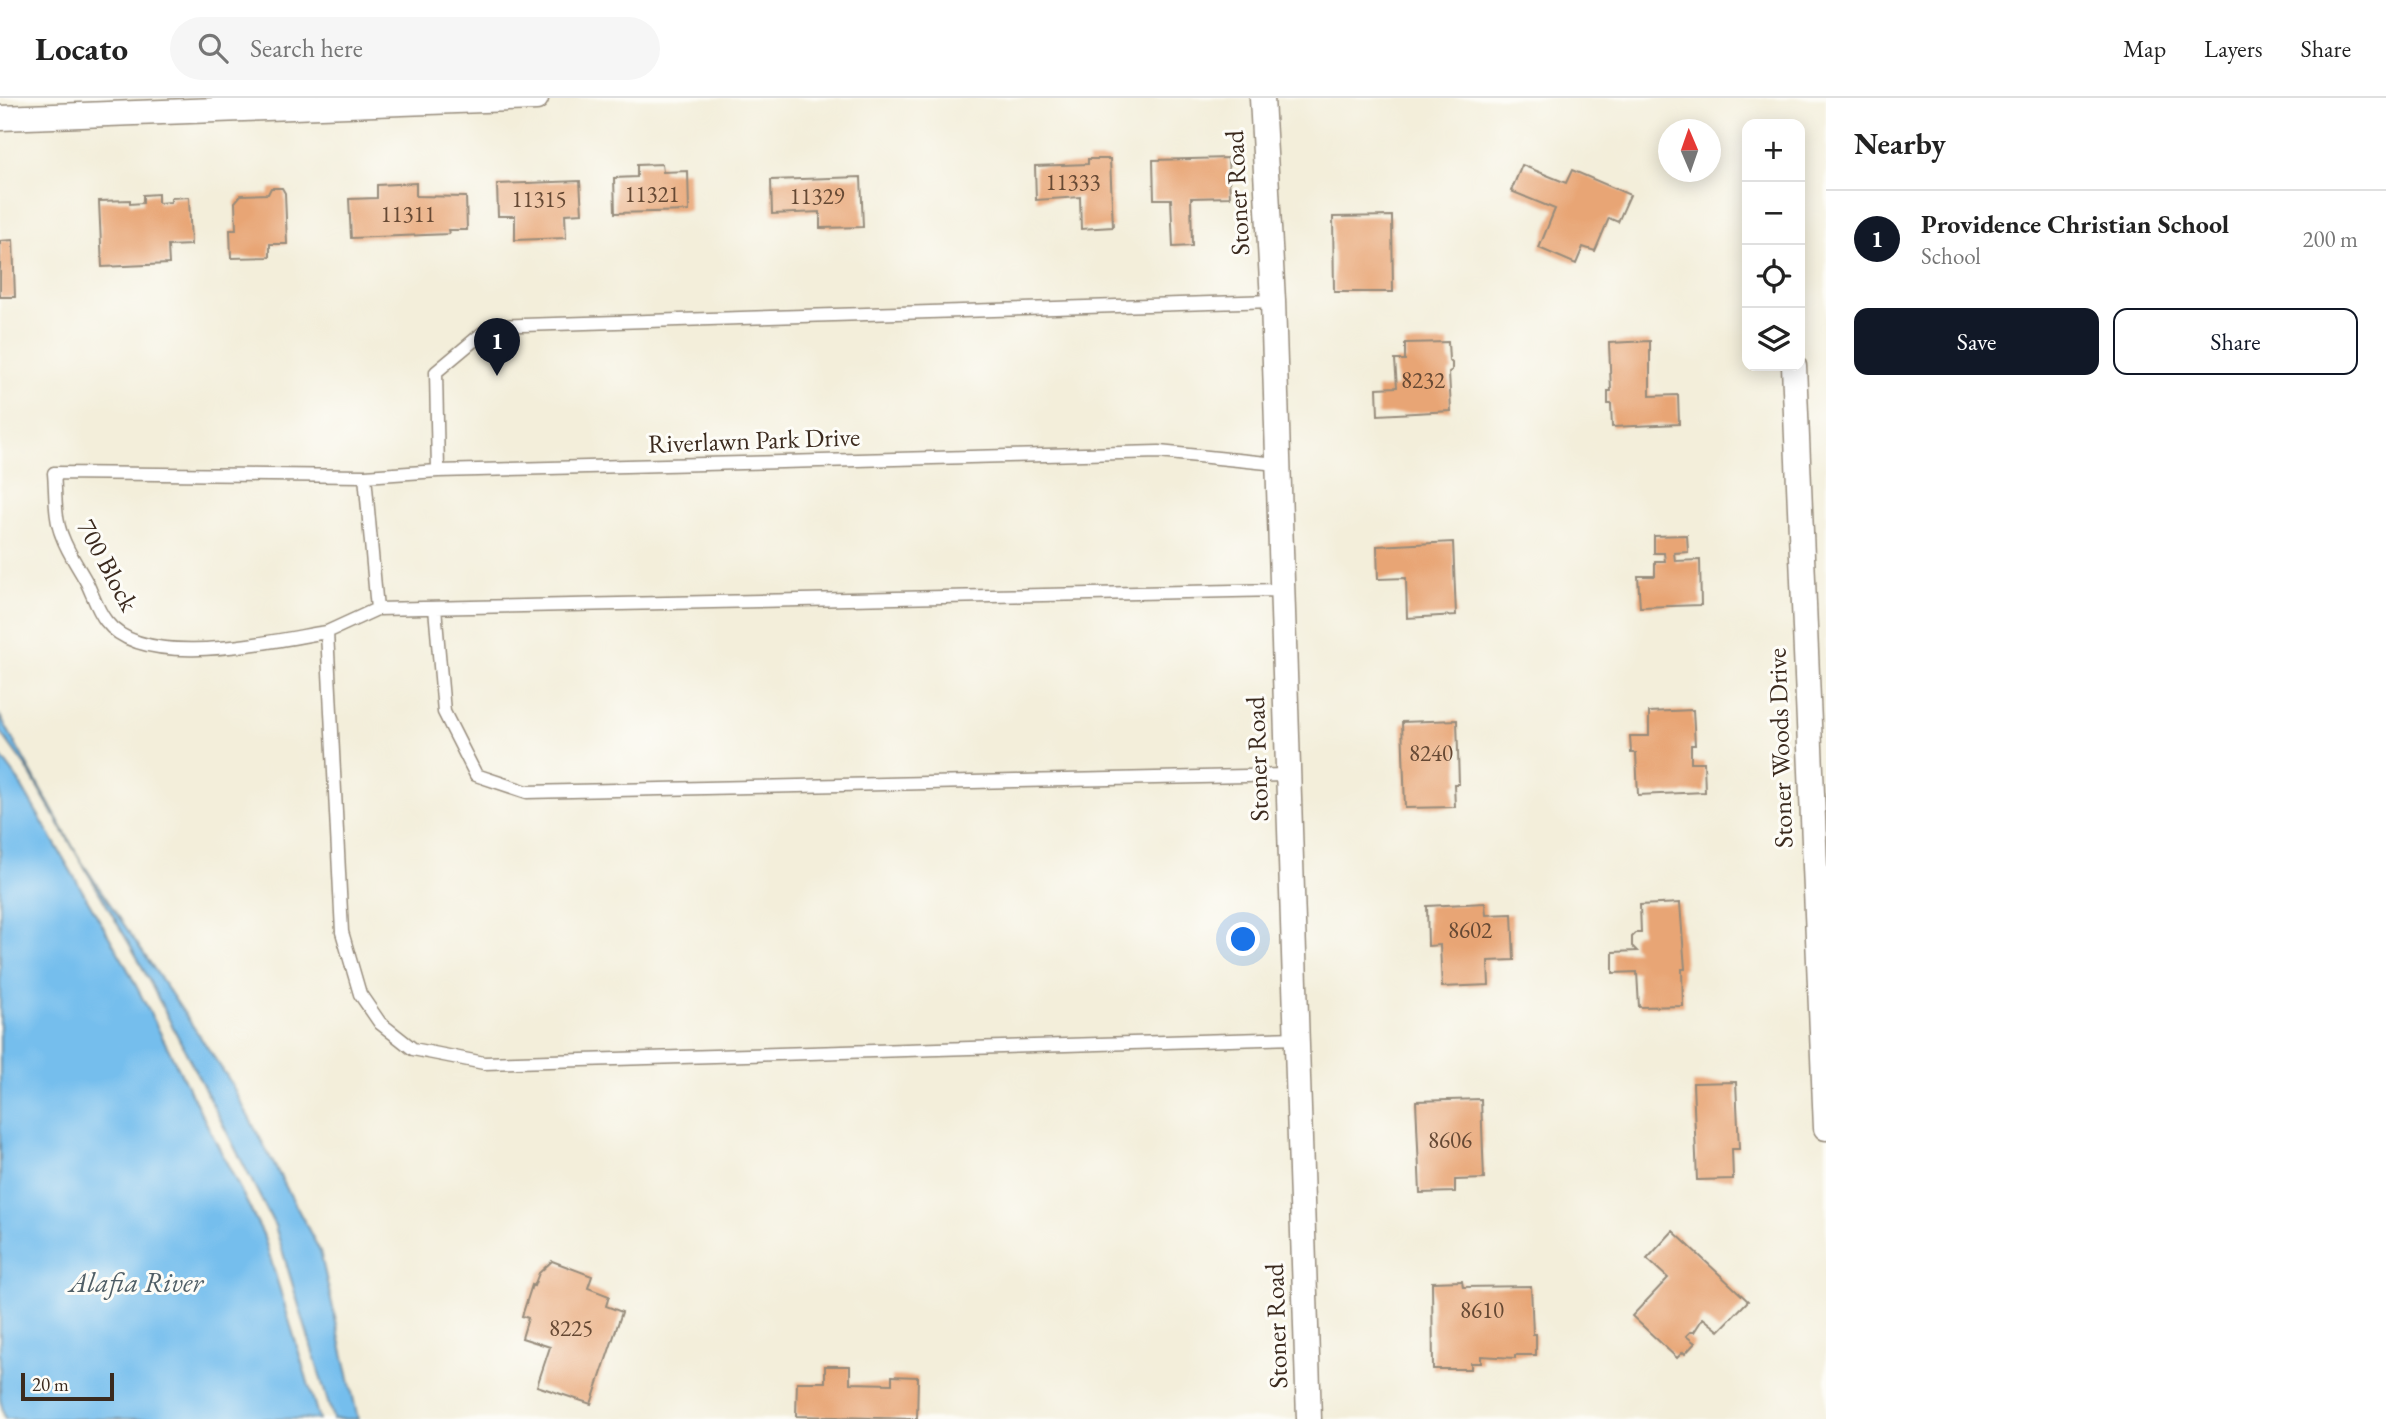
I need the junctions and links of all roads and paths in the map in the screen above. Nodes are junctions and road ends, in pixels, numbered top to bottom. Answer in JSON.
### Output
{"nodes":[{"id":1,"x":536,"y":98,"type":"edge"},
{"id":2,"x":1262,"y":98,"type":"edge"},
{"id":3,"x":0,"y":118,"type":"edge"},
{"id":4,"x":1273,"y":301,"type":"junction"},
{"id":5,"x":1794,"y":371,"type":"edge"},
{"id":6,"x":1278,"y":464,"type":"junction"},
{"id":7,"x":438,"y":471,"type":"junction"},
{"id":8,"x":54,"y":473,"type":"joint"},
{"id":9,"x":365,"y":476,"type":"junction"},
{"id":10,"x":1280,"y":590,"type":"junction"},
{"id":11,"x":435,"y":608,"type":"junction"},
{"id":12,"x":377,"y":609,"type":"junction"},
{"id":13,"x":327,"y":632,"type":"junction"},
{"id":14,"x":1287,"y":775,"type":"junction"},
{"id":15,"x":1296,"y":1038,"type":"junction"},
{"id":16,"x":1826,"y":1128,"type":"edge"},
{"id":17,"x":1308,"y":1419,"type":"edge"}],
"edges":[{"from":1,"to":3,"type":"street"},
{"from":2,"to":4,"type":"street","name":"Stoner Road"},
{"from":4,"to":6,"type":"street","name":"Stoner Road"},
{"from":4,"to":7,"type":"lane"},
{"from":5,"to":16,"type":"street","name":"Stoner Woods Drive"},
{"from":6,"to":7,"type":"lane","name":"Riverlawn Park Drive"},
{"from":6,"to":10,"type":"street","name":"Stoner Road"},
{"from":7,"to":9,"type":"lane","name":"Riverlawn Park Drive"},
{"from":8,"to":9,"type":"lane","name":"Riverlawn Park Drive"},
{"from":8,"to":13,"type":"lane","name":"700 Block"},
{"from":9,"to":12,"type":"lane"},
{"from":10,"to":11,"type":"lane"},
{"from":10,"to":14,"type":"street","name":"Stoner Road"},
{"from":11,"to":12,"type":"lane"},
{"from":11,"to":14,"type":"lane"},
{"from":12,"to":13,"type":"lane","name":"700 Block"},
{"from":13,"to":15,"type":"lane"},
{"from":14,"to":15,"type":"street","name":"Stoner Road"},
{"from":15,"to":17,"type":"street","name":"Stoner Road"}]}
